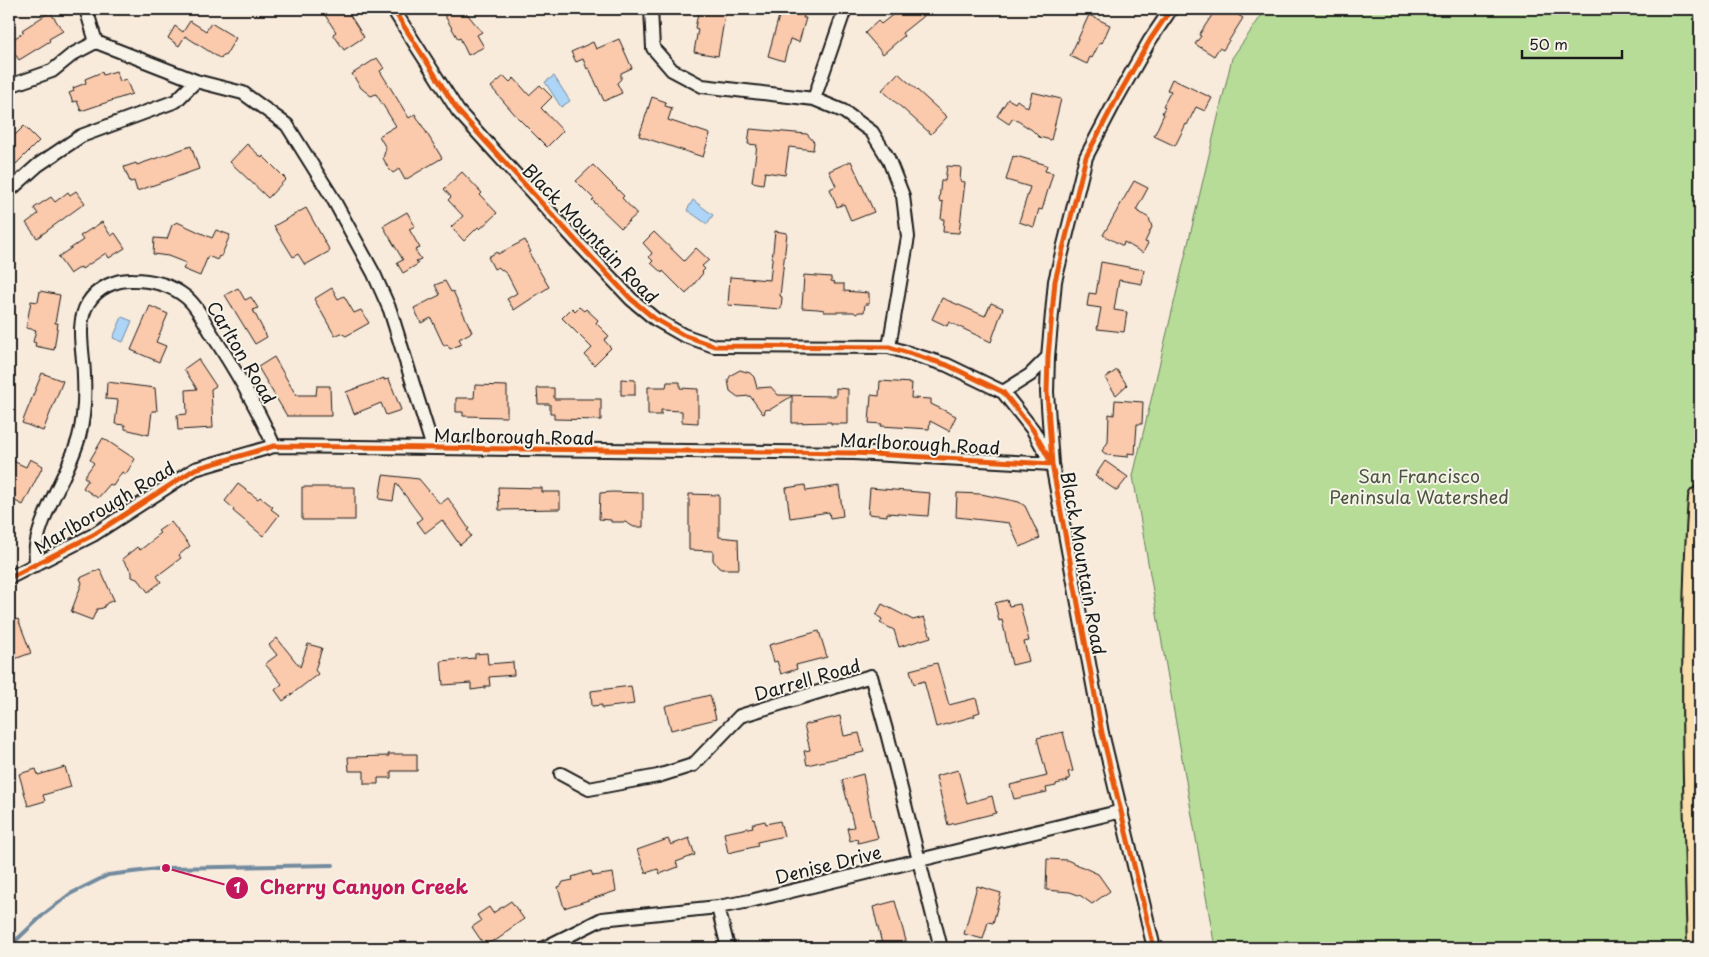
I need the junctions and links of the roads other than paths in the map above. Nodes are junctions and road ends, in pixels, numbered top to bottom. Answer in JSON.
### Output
{"nodes":[{"id":1,"x":86,"y":9,"type":"edge"},
{"id":2,"x":393,"y":9,"type":"edge"},
{"id":3,"x":651,"y":9,"type":"edge"},
{"id":4,"x":845,"y":9,"type":"edge"},
{"id":5,"x":1170,"y":9,"type":"edge"},
{"id":6,"x":96,"y":42,"type":"junction"},
{"id":7,"x":196,"y":81,"type":"junction"},
{"id":8,"x":9,"y":86,"type":"edge"},
{"id":9,"x":814,"y":100,"type":"junction"},
{"id":10,"x":9,"y":191,"type":"edge"},
{"id":11,"x":889,"y":347,"type":"junction"},
{"id":12,"x":1048,"y":358,"type":"junction"},
{"id":13,"x":1002,"y":392,"type":"junction"},
{"id":14,"x":274,"y":446,"type":"junction"},
{"id":15,"x":433,"y":448,"type":"junction"},
{"id":16,"x":1052,"y":464,"type":"junction"},
{"id":17,"x":1700,"y":498,"type":"edge"},
{"id":18,"x":36,"y":565,"type":"junction"},
{"id":19,"x":9,"y":578,"type":"edge"},
{"id":20,"x":561,"y":774,"type":"dead end"},
{"id":21,"x":1122,"y":811,"type":"junction"},
{"id":22,"x":919,"y":860,"type":"junction"},
{"id":23,"x":718,"y":907,"type":"junction"},
{"id":24,"x":544,"y":948,"type":"edge"},
{"id":25,"x":728,"y":948,"type":"edge"},
{"id":26,"x":941,"y":948,"type":"edge"},
{"id":27,"x":1154,"y":948,"type":"edge"},
{"id":28,"x":1698,"y":948,"type":"edge"}],
"edges":[{"from":1,"to":6,"type":"street"},
{"from":2,"to":11,"type":"street","name":"Black Mountain Road"},
{"from":3,"to":9,"type":"street"},
{"from":4,"to":9,"type":"street"},
{"from":5,"to":12,"type":"street"},
{"from":6,"to":7,"type":"street"},
{"from":6,"to":8,"type":"street"},
{"from":7,"to":10,"type":"street"},
{"from":7,"to":15,"type":"street"},
{"from":9,"to":11,"type":"street"},
{"from":11,"to":13,"type":"street","name":"Black Mountain Road"},
{"from":12,"to":13,"type":"street"},
{"from":12,"to":16,"type":"street"},
{"from":13,"to":16,"type":"street","name":"Black Mountain Road"},
{"from":14,"to":15,"type":"street","name":"Marlborough Road"},
{"from":14,"to":18,"type":"street","name":"Marlborough Road"},
{"from":14,"to":18,"type":"street","name":"Carlton Road"},
{"from":15,"to":16,"type":"street","name":"Marlborough Road"},
{"from":16,"to":21,"type":"street","name":"Black Mountain Road"},
{"from":17,"to":28,"type":"highway"},
{"from":18,"to":19,"type":"street","name":"Marlborough Road"},
{"from":20,"to":22,"type":"street","name":"Darrell Road"},
{"from":21,"to":22,"type":"street","name":"Denise Drive"},
{"from":21,"to":27,"type":"street","name":"Black Mountain Road"},
{"from":22,"to":23,"type":"street","name":"Denise Drive"},
{"from":22,"to":26,"type":"street","name":"Darrell Road"},
{"from":23,"to":24,"type":"street","name":"Denise Drive"},
{"from":23,"to":25,"type":"street"}]}
